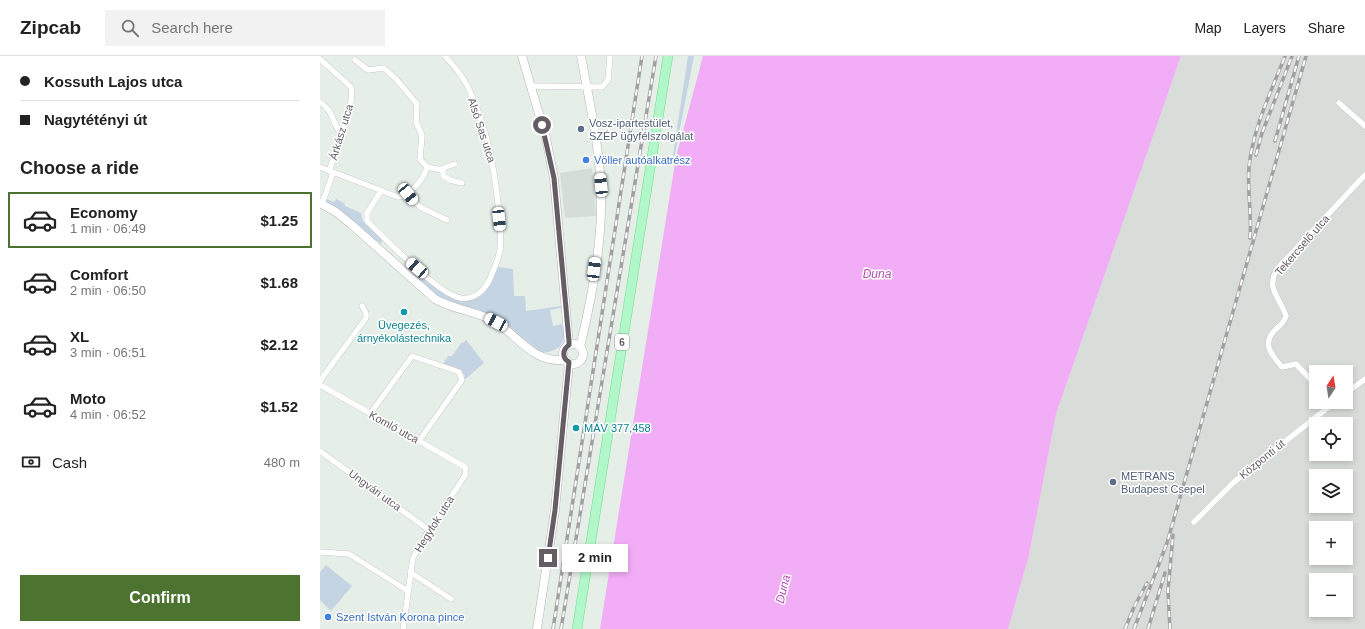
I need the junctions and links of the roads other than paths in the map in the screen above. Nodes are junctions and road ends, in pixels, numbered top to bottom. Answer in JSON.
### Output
{"nodes":[{"id":1,"x":445,"y":56,"type":"edge"},
{"id":2,"x":522,"y":56,"type":"edge"},
{"id":3,"x":581,"y":56,"type":"edge"},
{"id":4,"x":610,"y":56,"type":"edge"},
{"id":5,"x":668,"y":56,"type":"edge"},
{"id":6,"x":320,"y":59,"type":"edge"},
{"id":7,"x":355,"y":60,"type":"dead end"},
{"id":8,"x":531,"y":86,"type":"junction"},
{"id":9,"x":587,"y":87,"type":"junction"},
{"id":10,"x":320,"y":102,"type":"edge"},
{"id":11,"x":1339,"y":102,"type":"dead end"},
{"id":12,"x":1365,"y":126,"type":"edge"},
{"id":13,"x":342,"y":136,"type":"junction"},
{"id":14,"x":455,"y":164,"type":"dead end"},
{"id":15,"x":320,"y":167,"type":"edge"},
{"id":16,"x":427,"y":167,"type":"junction"},
{"id":17,"x":443,"y":170,"type":"junction"},
{"id":18,"x":331,"y":172,"type":"junction"},
{"id":19,"x":1365,"y":175,"type":"edge"},
{"id":20,"x":462,"y":183,"type":"dead end"},
{"id":21,"x":381,"y":191,"type":"junction"},
{"id":22,"x":408,"y":194,"type":"junction"},
{"id":23,"x":321,"y":203,"type":"edge"},
{"id":24,"x":447,"y":220,"type":"dead end"},
{"id":25,"x":390,"y":244,"type":"junction"},
{"id":26,"x":382,"y":252,"type":"junction"},
{"id":27,"x":362,"y":306,"type":"dead end"},
{"id":28,"x":585,"y":323,"type":"junction"},
{"id":29,"x":568,"y":346,"type":"junction"},
{"id":30,"x":580,"y":347,"type":"junction"},
{"id":31,"x":545,"y":359,"type":"junction"},
{"id":32,"x":567,"y":361,"type":"junction"},
{"id":33,"x":578,"y":362,"type":"junction"},
{"id":34,"x":1309,"y":378,"type":"edge"},
{"id":35,"x":1365,"y":379,"type":"edge"},
{"id":36,"x":320,"y":382,"type":"edge"},
{"id":37,"x":568,"y":384,"type":"junction"},
{"id":38,"x":320,"y":385,"type":"edge"},
{"id":39,"x":1353,"y":388,"type":"edge"},
{"id":40,"x":1324,"y":409,"type":"edge"},
{"id":41,"x":370,"y":414,"type":"junction"},
{"id":42,"x":419,"y":441,"type":"junction"},
{"id":43,"x":320,"y":451,"type":"edge"},
{"id":44,"x":467,"y":470,"type":"joint"},
{"id":45,"x":1194,"y":522,"type":"dead end"},
{"id":46,"x":429,"y":530,"type":"junction"},
{"id":47,"x":320,"y":552,"type":"edge"},
{"id":48,"x":410,"y":572,"type":"junction"},
{"id":49,"x":408,"y":591,"type":"junction"},
{"id":50,"x":451,"y":599,"type":"dead end"},
{"id":51,"x":404,"y":629,"type":"edge"},
{"id":52,"x":537,"y":629,"type":"edge"},
{"id":53,"x":577,"y":629,"type":"edge"}],
"edges":[{"from":1,"to":25,"type":"street","name":"Alsó Sas utca"},
{"from":2,"to":8,"type":"main road"},
{"from":3,"to":9,"type":"main road"},
{"from":4,"to":9,"type":"street"},
{"from":5,"to":53,"type":"main road","number":"6"},
{"from":6,"to":13,"type":"street","name":"Árkász utca"},
{"from":7,"to":16,"type":"street"},
{"from":8,"to":9,"type":"street"},
{"from":8,"to":29,"type":"main road"},
{"from":9,"to":28,"type":"main road"},
{"from":10,"to":13,"type":"street"},
{"from":11,"to":12,"type":"street"},
{"from":13,"to":18,"type":"street","name":"Árkász utca"},
{"from":14,"to":17,"type":"street"},
{"from":15,"to":18,"type":"street"},
{"from":16,"to":17,"type":"street"},
{"from":16,"to":22,"type":"street"},
{"from":17,"to":20,"type":"street"},
{"from":18,"to":21,"type":"street"},
{"from":18,"to":23,"type":"street","name":"Árkász utca"},
{"from":19,"to":34,"type":"street","name":"Tekercselő utca"},
{"from":21,"to":22,"type":"street"},
{"from":21,"to":25,"type":"street"},
{"from":22,"to":24,"type":"street"},
{"from":23,"to":26,"type":"main road"},
{"from":25,"to":26,"type":"street"},
{"from":26,"to":31,"type":"main road"},
{"from":27,"to":36,"type":"street"},
{"from":28,"to":29,"type":"main road"},
{"from":28,"to":30,"type":"main road"},
{"from":29,"to":30,"type":"main road"},
{"from":29,"to":31,"type":"main road"},
{"from":29,"to":32,"type":"main road"},
{"from":30,"to":33,"type":"main road"},
{"from":31,"to":32,"type":"main road"},
{"from":32,"to":33,"type":"main road"},
{"from":32,"to":37,"type":"main road"},
{"from":33,"to":37,"type":"main road"},
{"from":35,"to":39,"type":"street"},
{"from":37,"to":52,"type":"main road"},
{"from":38,"to":41,"type":"street","name":"Komló utca"},
{"from":40,"to":45,"type":"street","name":"Központi út"},
{"from":41,"to":42,"type":"street","name":"Komló utca"},
{"from":41,"to":42,"type":"street"},
{"from":42,"to":44,"type":"street","name":"Komló utca"},
{"from":43,"to":46,"type":"street","name":"Ungvári utca"},
{"from":44,"to":46,"type":"street","name":"Hegyfok utca"},
{"from":46,"to":48,"type":"street","name":"Hegyfok utca"},
{"from":47,"to":49,"type":"street"},
{"from":48,"to":49,"type":"street","name":"Hegyfok utca"},
{"from":48,"to":50,"type":"street"},
{"from":49,"to":51,"type":"street","name":"Hegyfok utca"}]}
